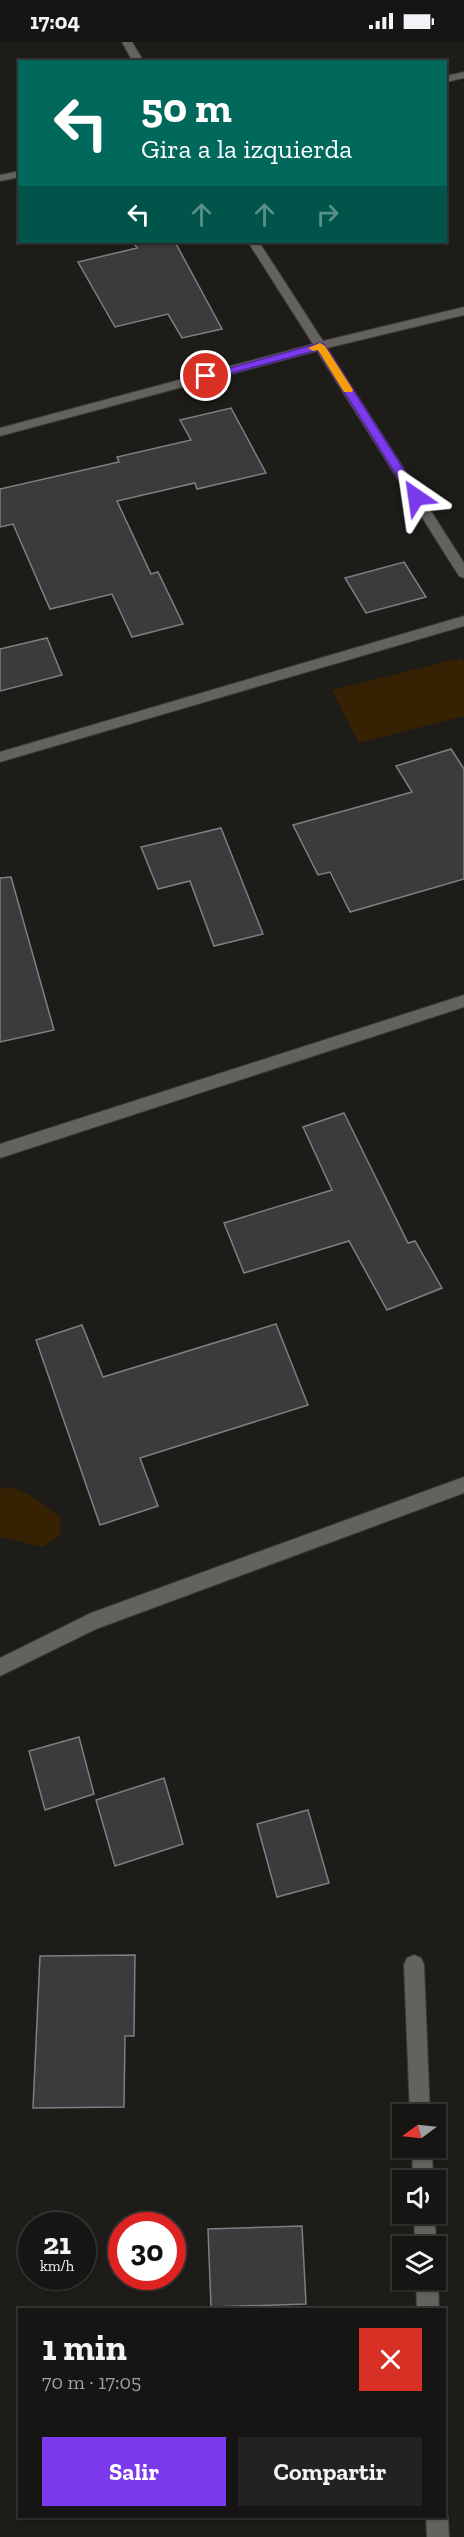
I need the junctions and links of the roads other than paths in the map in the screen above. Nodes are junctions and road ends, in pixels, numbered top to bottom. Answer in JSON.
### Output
{"nodes":[{"id":1,"x":127,"y":42,"type":"edge"},
{"id":2,"x":138,"y":60,"type":"edge"},
{"id":3,"x":464,"y":75,"type":"edge"},
{"id":4,"x":447,"y":79,"type":"edge"},
{"id":5,"x":18,"y":174,"type":"edge"},
{"id":6,"x":0,"y":178,"type":"edge"},
{"id":7,"x":255,"y":243,"type":"edge"},
{"id":8,"x":464,"y":311,"type":"edge"},
{"id":9,"x":320,"y":346,"type":"junction"},
{"id":10,"x":0,"y":432,"type":"edge"},
{"id":11,"x":464,"y":573,"type":"edge"},
{"id":12,"x":464,"y":621,"type":"edge"},
{"id":13,"x":0,"y":757,"type":"edge"},
{"id":14,"x":464,"y":1001,"type":"edge"},
{"id":15,"x":0,"y":1150,"type":"edge"},
{"id":16,"x":464,"y":1485,"type":"edge"},
{"id":17,"x":0,"y":1667,"type":"edge"},
{"id":18,"x":414,"y":1965,"type":"dead end"},
{"id":19,"x":420,"y":2104,"type":"edge"},
{"id":20,"x":427,"y":2290,"type":"edge"},
{"id":21,"x":428,"y":2308,"type":"edge"},
{"id":22,"x":437,"y":2518,"type":"edge"},
{"id":23,"x":438,"y":2537,"type":"edge"}],
"edges":[{"from":1,"to":2,"type":"street"},
{"from":3,"to":4,"type":"street"},
{"from":5,"to":6,"type":"street"},
{"from":7,"to":9,"type":"street"},
{"from":8,"to":9,"type":"street"},
{"from":9,"to":10,"type":"street"},
{"from":9,"to":11,"type":"street"},
{"from":12,"to":13,"type":"street"},
{"from":14,"to":15,"type":"street"},
{"from":16,"to":17,"type":"street"},
{"from":18,"to":19,"type":"street"},
{"from":20,"to":21,"type":"street"},
{"from":22,"to":23,"type":"street"}]}
